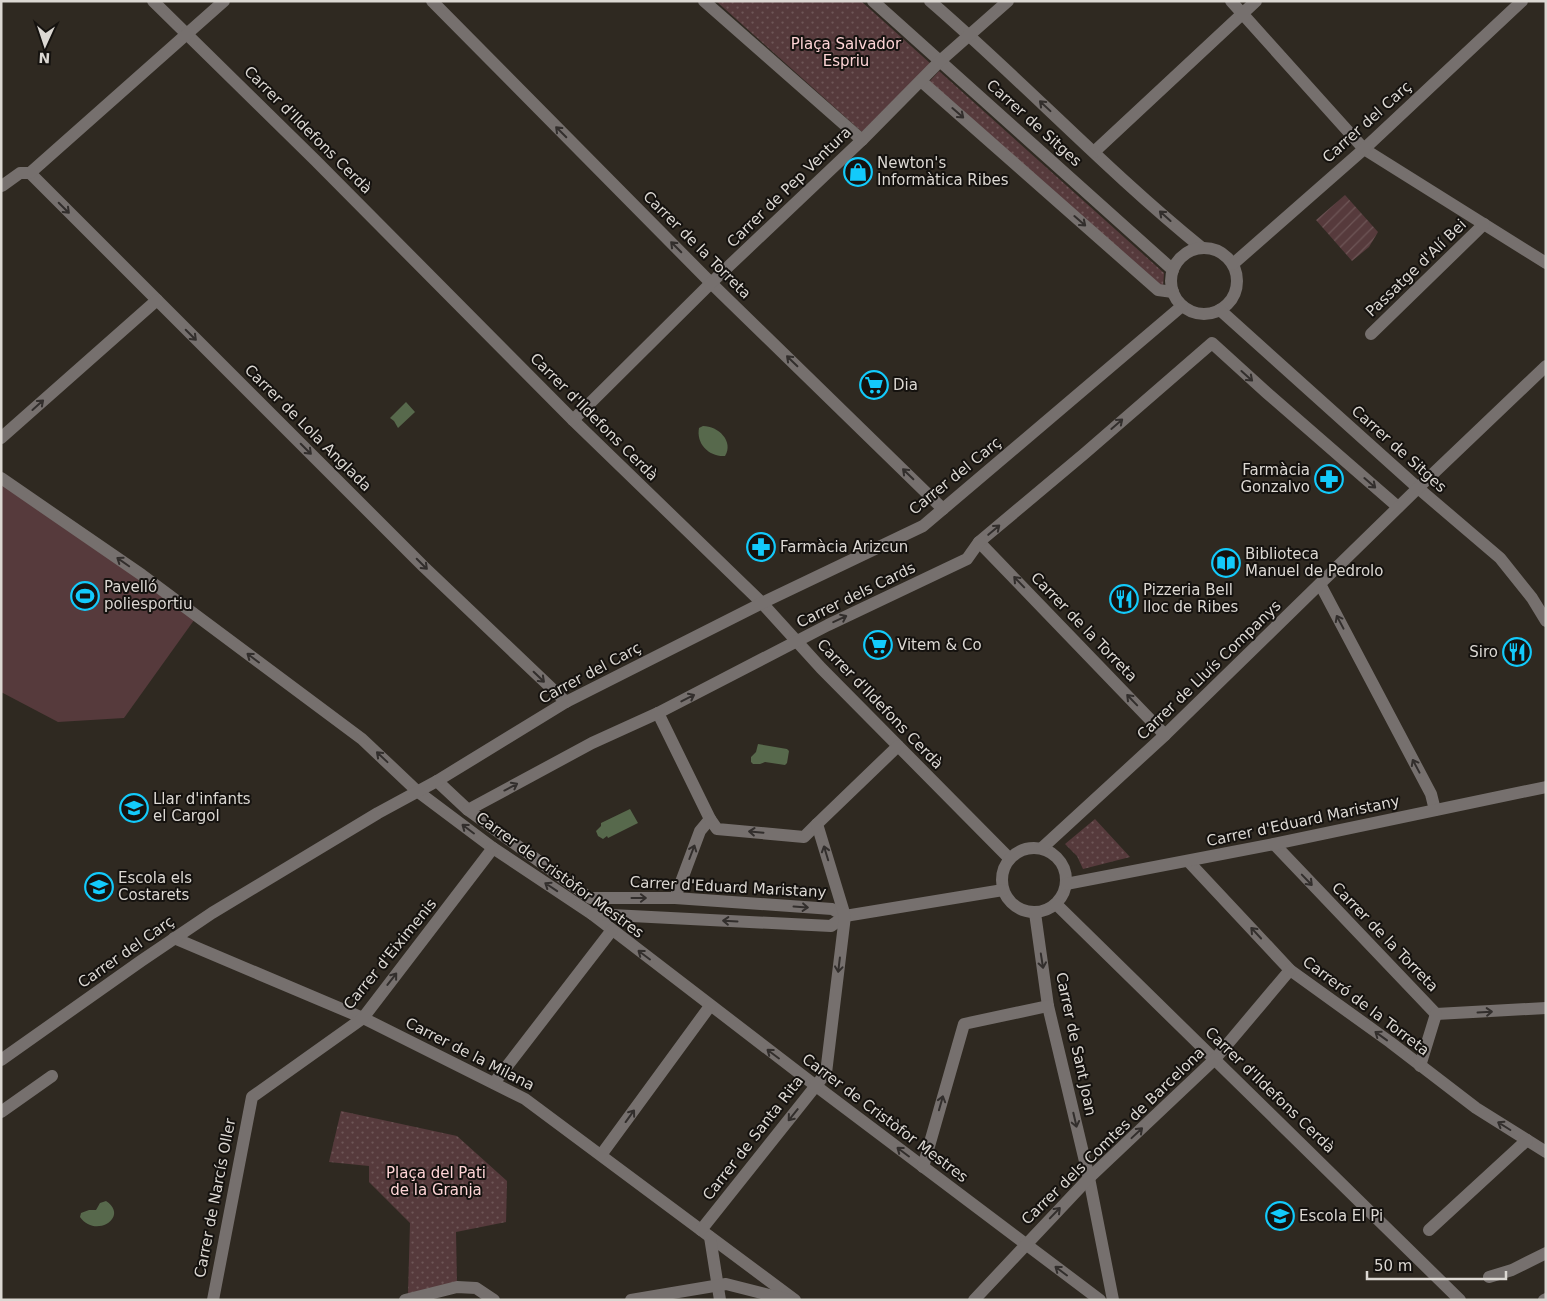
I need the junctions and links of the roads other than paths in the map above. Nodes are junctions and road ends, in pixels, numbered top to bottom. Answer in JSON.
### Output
{"nodes":[{"id":1,"x":153,"y":1,"type":"edge"},
{"id":2,"x":224,"y":1,"type":"edge"},
{"id":3,"x":432,"y":1,"type":"edge"},
{"id":4,"x":704,"y":1,"type":"edge"},
{"id":5,"x":873,"y":1,"type":"edge"},
{"id":6,"x":930,"y":1,"type":"edge"},
{"id":7,"x":1008,"y":1,"type":"edge"},
{"id":8,"x":1231,"y":1,"type":"edge"},
{"id":9,"x":1256,"y":1,"type":"edge"},
{"id":10,"x":1522,"y":1,"type":"edge"},
{"id":11,"x":1242,"y":14,"type":"junction"},
{"id":12,"x":187,"y":34,"type":"junction"},
{"id":13,"x":970,"y":36,"type":"junction"},
{"id":14,"x":940,"y":61,"type":"junction"},
{"id":15,"x":921,"y":81,"type":"junction"},
{"id":16,"x":862,"y":140,"type":"junction"},
{"id":17,"x":1364,"y":149,"type":"junction"},
{"id":18,"x":1094,"y":152,"type":"junction"},
{"id":19,"x":30,"y":173,"type":"junction"},
{"id":20,"x":1,"y":186,"type":"edge"},
{"id":21,"x":1,"y":194,"type":"edge"},
{"id":22,"x":1484,"y":224,"type":"junction"},
{"id":23,"x":1202,"y":248,"type":"junction"},
{"id":24,"x":1546,"y":263,"type":"edge"},
{"id":25,"x":1232,"y":264,"type":"junction"},
{"id":26,"x":1173,"y":270,"type":"junction"},
{"id":27,"x":711,"y":284,"type":"junction"},
{"id":28,"x":1173,"y":292,"type":"junction"},
{"id":29,"x":156,"y":300,"type":"junction"},
{"id":30,"x":1182,"y":306,"type":"junction"},
{"id":31,"x":1220,"y":310,"type":"junction"},
{"id":32,"x":1371,"y":334,"type":"dead end"},
{"id":33,"x":1546,"y":366,"type":"edge"},
{"id":34,"x":572,"y":420,"type":"junction"},
{"id":35,"x":1,"y":438,"type":"edge"},
{"id":36,"x":1,"y":478,"type":"edge"},
{"id":37,"x":1418,"y":488,"type":"junction"},
{"id":38,"x":1398,"y":507,"type":"junction"},
{"id":39,"x":943,"y":509,"type":"junction"},
{"id":40,"x":979,"y":542,"type":"junction"},
{"id":41,"x":1320,"y":584,"type":"junction"},
{"id":42,"x":762,"y":603,"type":"junction"},
{"id":43,"x":1546,"y":621,"type":"edge"},
{"id":44,"x":797,"y":642,"type":"junction"},
{"id":45,"x":566,"y":702,"type":"junction"},
{"id":46,"x":658,"y":713,"type":"junction"},
{"id":47,"x":1165,"y":735,"type":"junction"},
{"id":48,"x":898,"y":746,"type":"junction"},
{"id":49,"x":437,"y":781,"type":"junction"},
{"id":50,"x":1546,"y":787,"type":"edge"},
{"id":51,"x":417,"y":791,"type":"junction"},
{"id":52,"x":468,"y":810,"type":"junction"},
{"id":53,"x":1436,"y":810,"type":"junction"},
{"id":54,"x":710,"y":819,"type":"junction"},
{"id":55,"x":817,"y":824,"type":"junction"},
{"id":56,"x":1274,"y":844,"type":"junction"},
{"id":57,"x":494,"y":848,"type":"junction"},
{"id":58,"x":1042,"y":848,"type":"junction"},
{"id":59,"x":1009,"y":858,"type":"junction"},
{"id":60,"x":1188,"y":861,"type":"junction"},
{"id":61,"x":1066,"y":884,"type":"junction"},
{"id":62,"x":1003,"y":890,"type":"junction"},
{"id":63,"x":675,"y":898,"type":"junction"},
{"id":64,"x":1056,"y":904,"type":"junction"},
{"id":65,"x":1034,"y":912,"type":"junction"},
{"id":66,"x":592,"y":914,"type":"junction"},
{"id":67,"x":845,"y":916,"type":"junction"},
{"id":68,"x":612,"y":930,"type":"junction"},
{"id":69,"x":174,"y":938,"type":"junction"},
{"id":70,"x":1290,"y":970,"type":"junction"},
{"id":71,"x":710,"y":1006,"type":"junction"},
{"id":72,"x":1048,"y":1006,"type":"junction"},
{"id":73,"x":1546,"y":1008,"type":"edge"},
{"id":74,"x":1436,"y":1014,"type":"junction"},
{"id":75,"x":363,"y":1018,"type":"junction"},
{"id":76,"x":1215,"y":1059,"type":"junction"},
{"id":77,"x":1,"y":1060,"type":"edge"},
{"id":78,"x":1420,"y":1066,"type":"junction"},
{"id":79,"x":52,"y":1076,"type":"dead end"},
{"id":80,"x":494,"y":1083,"type":"junction"},
{"id":81,"x":816,"y":1086,"type":"junction"},
{"id":82,"x":250,"y":1101,"type":"joint"},
{"id":83,"x":1,"y":1112,"type":"edge"},
{"id":84,"x":1527,"y":1140,"type":"junction"},
{"id":85,"x":1546,"y":1152,"type":"edge"},
{"id":86,"x":601,"y":1155,"type":"junction"},
{"id":87,"x":923,"y":1167,"type":"junction"},
{"id":88,"x":1089,"y":1178,"type":"junction"},
{"id":89,"x":1429,"y":1230,"type":"dead end"},
{"id":90,"x":706,"y":1233,"type":"junction"},
{"id":91,"x":1026,"y":1244,"type":"junction"},
{"id":92,"x":1546,"y":1253,"type":"edge"},
{"id":93,"x":1489,"y":1277,"type":"dead end"},
{"id":94,"x":718,"y":1286,"type":"junction"},
{"id":95,"x":213,"y":1300,"type":"edge"},
{"id":96,"x":405,"y":1300,"type":"edge"},
{"id":97,"x":494,"y":1300,"type":"edge"},
{"id":98,"x":631,"y":1300,"type":"edge"},
{"id":99,"x":720,"y":1300,"type":"edge"},
{"id":100,"x":789,"y":1300,"type":"edge"},
{"id":101,"x":795,"y":1300,"type":"edge"},
{"id":102,"x":974,"y":1300,"type":"edge"},
{"id":103,"x":1100,"y":1300,"type":"edge"},
{"id":104,"x":1113,"y":1300,"type":"edge"},
{"id":105,"x":1460,"y":1300,"type":"edge"}],
"edges":[{"from":1,"to":12,"type":"street","name":"Carrer d'Ildefons Cerdà"},
{"from":2,"to":12,"type":"street"},
{"from":27,"to":3,"type":"street","name":"Carrer de la Torreta","one_way":true},
{"from":4,"to":16,"type":"street"},
{"from":5,"to":14,"type":"street","name":"Carrer de Sitges"},
{"from":6,"to":13,"type":"street"},
{"from":7,"to":13,"type":"street","name":"Carrer de Pep Ventura"},
{"from":8,"to":11,"type":"street"},
{"from":9,"to":11,"type":"street"},
{"from":10,"to":17,"type":"street","name":"Carrer del Carç"},
{"from":11,"to":17,"type":"street"},
{"from":11,"to":18,"type":"street"},
{"from":12,"to":19,"type":"street"},
{"from":12,"to":34,"type":"street","name":"Carrer d'Ildefons Cerdà"},
{"from":13,"to":14,"type":"street","name":"Carrer de Pep Ventura"},
{"from":18,"to":13,"type":"street","one_way":true},
{"from":14,"to":15,"type":"street","name":"Carrer de Pep Ventura"},
{"from":14,"to":26,"type":"street","name":"Carrer de Sitges"},
{"from":15,"to":16,"type":"street","name":"Carrer de Pep Ventura"},
{"from":15,"to":28,"type":"street","one_way":true},
{"from":16,"to":27,"type":"street","name":"Carrer de Pep Ventura"},
{"from":17,"to":22,"type":"street"},
{"from":17,"to":25,"type":"street","name":"Carrer del Carç"},
{"from":23,"to":18,"type":"street","one_way":true},
{"from":19,"to":20,"type":"street"},
{"from":19,"to":29,"type":"street","name":"Carrer de Lola Anglada","one_way":true},
{"from":20,"to":21,"type":"street"},
{"from":22,"to":24,"type":"street"},
{"from":22,"to":32,"type":"street","name":"Passatge d'Alí Bei"},
{"from":23,"to":25,"type":"street"},
{"from":23,"to":26,"type":"street"},
{"from":25,"to":31,"type":"street"},
{"from":26,"to":28,"type":"street"},
{"from":27,"to":34,"type":"street","name":"Carrer de Pep Ventura"},
{"from":39,"to":27,"type":"street","name":"Carrer de la Torreta","one_way":true},
{"from":28,"to":30,"type":"street"},
{"from":35,"to":29,"type":"street","one_way":true},
{"from":29,"to":45,"type":"street","name":"Carrer de Lola Anglada","one_way":true},
{"from":30,"to":31,"type":"street"},
{"from":30,"to":39,"type":"street","name":"Carrer del Carç"},
{"from":31,"to":37,"type":"street","name":"Carrer de Sitges"},
{"from":33,"to":37,"type":"street","name":"Carrer de Lluís Companys"},
{"from":34,"to":42,"type":"street","name":"Carrer d'Ildefons Cerdà"},
{"from":51,"to":36,"type":"street","name":"Carrer de Cristòfor Mestres","one_way":true},
{"from":37,"to":38,"type":"street","name":"Carrer de Lluís Companys"},
{"from":37,"to":43,"type":"street","name":"Carrer de Sitges"},
{"from":40,"to":38,"type":"street","name":"Carrer dels Cards","one_way":true},
{"from":38,"to":41,"type":"street","name":"Carrer de Lluís Companys"},
{"from":39,"to":42,"type":"street","name":"Carrer del Carç"},
{"from":44,"to":40,"type":"street","name":"Carrer dels Cards","one_way":true},
{"from":47,"to":40,"type":"street","name":"Carrer de la Torreta","one_way":true},
{"from":41,"to":47,"type":"street","name":"Carrer de Lluís Companys"},
{"from":53,"to":41,"type":"street","one_way":true},
{"from":42,"to":44,"type":"street","name":"Carrer d'Ildefons Cerdà"},
{"from":42,"to":45,"type":"street","name":"Carrer del Carç"},
{"from":46,"to":44,"type":"street","name":"Carrer dels Cards","one_way":true},
{"from":44,"to":48,"type":"street","name":"Carrer d'Ildefons Cerdà"},
{"from":45,"to":49,"type":"street","name":"Carrer del Carç"},
{"from":52,"to":46,"type":"street","name":"Carrer dels Cards","one_way":true},
{"from":46,"to":54,"type":"street"},
{"from":47,"to":58,"type":"street","name":"Carrer de Lluís Companys"},
{"from":48,"to":55,"type":"street"},
{"from":48,"to":59,"type":"street","name":"Carrer d'Ildefons Cerdà"},
{"from":49,"to":51,"type":"street","name":"Carrer del Carç"},
{"from":49,"to":52,"type":"street","name":"Carrer d'Eduard Maristany"},
{"from":50,"to":53,"type":"street","name":"Carrer d'Eduard Maristany"},
{"from":57,"to":51,"type":"street","name":"Carrer de Cristòfor Mestres","one_way":true},
{"from":51,"to":69,"type":"street","name":"Carrer del Carç"},
{"from":52,"to":63,"type":"street","name":"Carrer d'Eduard Maristany","one_way":true},
{"from":53,"to":56,"type":"street","name":"Carrer d'Eduard Maristany"},
{"from":55,"to":54,"type":"street","one_way":true},
{"from":63,"to":54,"type":"street","one_way":true},
{"from":67,"to":55,"type":"street","one_way":true},
{"from":56,"to":60,"type":"street","name":"Carrer d'Eduard Maristany"},
{"from":56,"to":74,"type":"street","name":"Carrer de la Torreta","one_way":true},
{"from":66,"to":57,"type":"street","name":"Carrer de Cristòfor Mestres","one_way":true},
{"from":75,"to":57,"type":"street","name":"Carrer d'Eiximenis","one_way":true},
{"from":58,"to":59,"type":"street"},
{"from":58,"to":61,"type":"street"},
{"from":59,"to":62,"type":"street"},
{"from":60,"to":61,"type":"street","name":"Carrer d'Eduard Maristany"},
{"from":70,"to":60,"type":"street","name":"Carreró de la Torreta","one_way":true},
{"from":61,"to":64,"type":"street"},
{"from":62,"to":65,"type":"street"},
{"from":62,"to":67,"type":"street","name":"Carrer d'Eduard Maristany"},
{"from":63,"to":67,"type":"street","name":"Carrer d'Eduard Maristany","one_way":true},
{"from":64,"to":65,"type":"street"},
{"from":64,"to":76,"type":"street","name":"Carrer d'Ildefons Cerdà"},
{"from":65,"to":72,"type":"street","name":"Carrer de Sant Joan","one_way":true},
{"from":67,"to":66,"type":"street","name":"Carrer d'Eduard Maristany","one_way":true},
{"from":66,"to":68,"type":"street","name":"Carrer de Cristòfor Mestres"},
{"from":67,"to":81,"type":"street","name":"Carrer de Santa Rita","one_way":true},
{"from":71,"to":68,"type":"street","name":"Carrer de Cristòfor Mestres","one_way":true},
{"from":68,"to":80,"type":"street"},
{"from":69,"to":75,"type":"street","name":"Carrer de la Milana"},
{"from":69,"to":77,"type":"street","name":"Carrer del Carç"},
{"from":70,"to":76,"type":"street","name":"Carrer dels Comtes de Barcelona"},
{"from":78,"to":70,"type":"street","name":"Carreró de la Torreta","one_way":true},
{"from":81,"to":71,"type":"street","name":"Carrer de Cristòfor Mestres","one_way":true},
{"from":86,"to":71,"type":"street","one_way":true},
{"from":87,"to":72,"type":"street","one_way":true},
{"from":72,"to":88,"type":"street","name":"Carrer de Sant Joan","one_way":true},
{"from":74,"to":73,"type":"street","one_way":true},
{"from":74,"to":78,"type":"street","name":"Carrer de la Torreta"},
{"from":75,"to":80,"type":"street","name":"Carrer de la Milana"},
{"from":75,"to":82,"type":"street","name":"Carrer d'Eiximenis"},
{"from":88,"to":76,"type":"street","name":"Carrer dels Comtes de Barcelona","one_way":true},
{"from":76,"to":105,"type":"street","name":"Carrer d'Ildefons Cerdà"},
{"from":84,"to":78,"type":"street","name":"Carreró de la Torreta","one_way":true},
{"from":79,"to":83,"type":"street"},
{"from":80,"to":86,"type":"street","name":"Carrer de la Milana"},
{"from":87,"to":81,"type":"street","name":"Carrer de Cristòfor Mestres","one_way":true},
{"from":81,"to":90,"type":"street","name":"Carrer de Santa Rita","one_way":true},
{"from":82,"to":95,"type":"street","name":"Carrer de Narcís Oller"},
{"from":84,"to":85,"type":"street","name":"Carreró de la Torreta"},
{"from":84,"to":89,"type":"street"},
{"from":86,"to":90,"type":"street","name":"Carrer de la Milana"},
{"from":87,"to":91,"type":"street","name":"Carrer de Cristòfor Mestres"},
{"from":91,"to":88,"type":"street","name":"Carrer dels Comtes de Barcelona","one_way":true},
{"from":88,"to":104,"type":"street","name":"Carrer de Sant Joan"},
{"from":90,"to":94,"type":"street"},
{"from":90,"to":101,"type":"street","name":"Carrer de la Milana"},
{"from":91,"to":102,"type":"street","name":"Carrer dels Comtes de Barcelona"},
{"from":103,"to":91,"type":"street","name":"Carrer de Cristòfor Mestres","one_way":true},
{"from":92,"to":93,"type":"street"},
{"from":94,"to":98,"type":"street"},
{"from":94,"to":99,"type":"street"},
{"from":94,"to":100,"type":"street"},
{"from":96,"to":97,"type":"street"}]}
